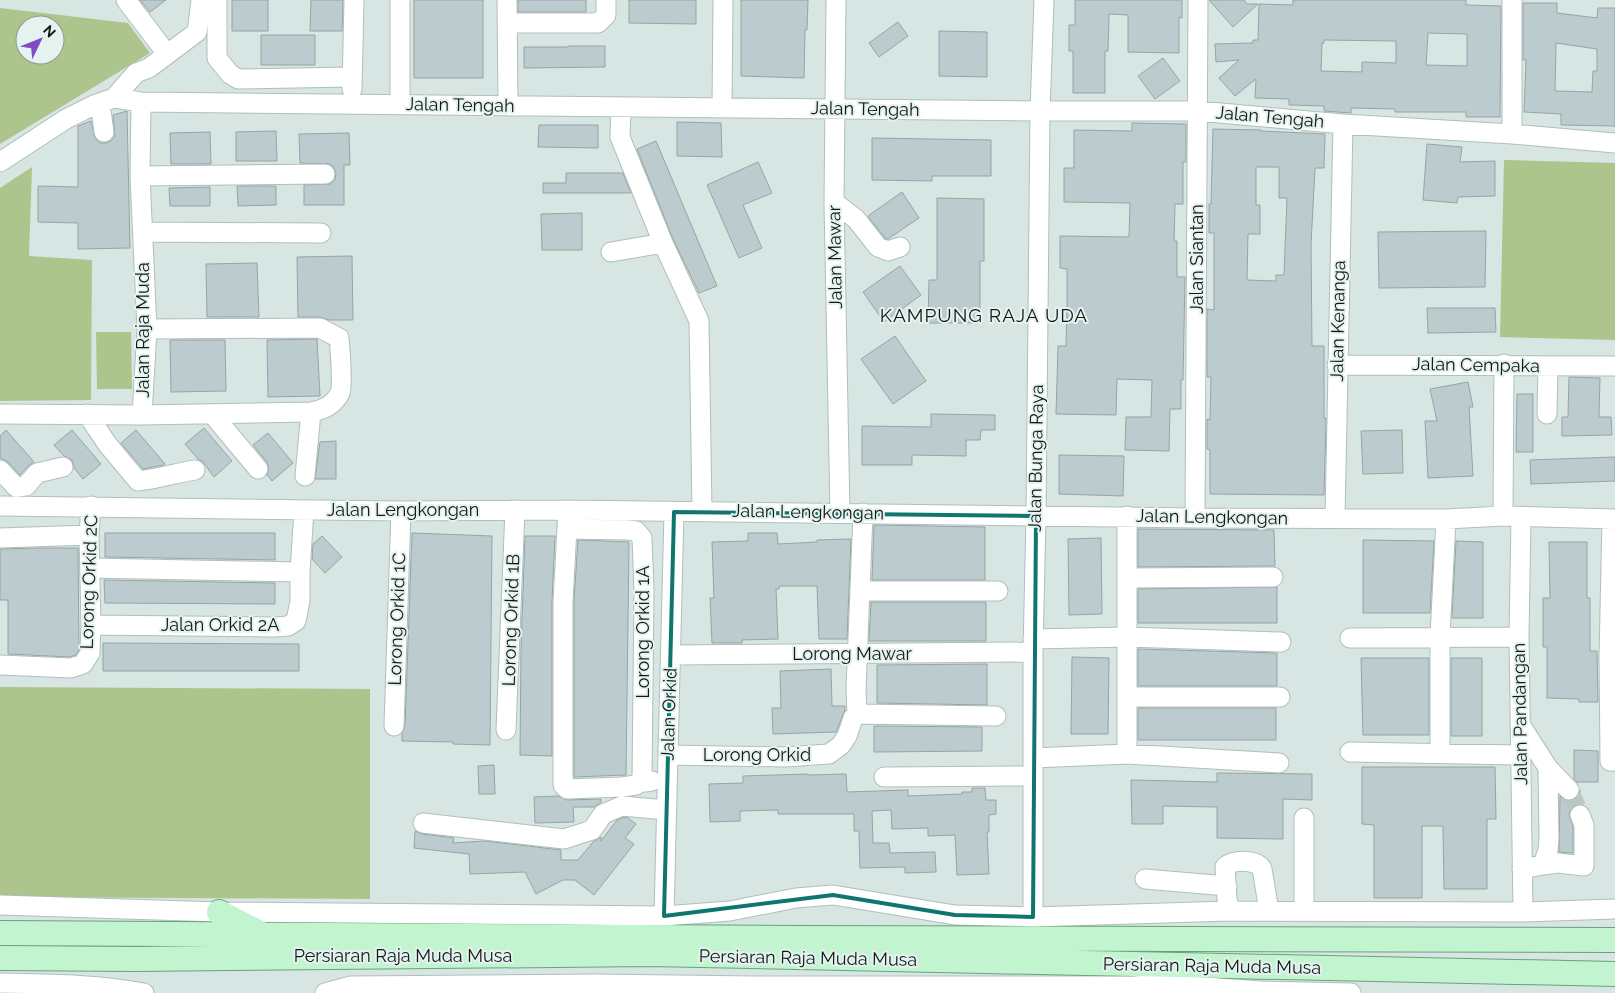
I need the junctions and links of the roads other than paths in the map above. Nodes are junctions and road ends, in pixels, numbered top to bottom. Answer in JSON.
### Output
{"nodes":[{"id":1,"x":126,"y":0,"type":"edge"},
{"id":2,"x":201,"y":0,"type":"edge"},
{"id":3,"x":217,"y":0,"type":"edge"},
{"id":4,"x":354,"y":0,"type":"edge"},
{"id":5,"x":400,"y":0,"type":"edge"},
{"id":6,"x":506,"y":0,"type":"edge"},
{"id":7,"x":723,"y":0,"type":"edge"},
{"id":8,"x":836,"y":0,"type":"edge"},
{"id":9,"x":1044,"y":0,"type":"edge"},
{"id":10,"x":1198,"y":0,"type":"edge"},
{"id":11,"x":1512,"y":0,"type":"edge"},
{"id":12,"x":606,"y":8,"type":"edge"},
{"id":13,"x":507,"y":23,"type":"junction"},
{"id":14,"x":167,"y":54,"type":"junction"},
{"id":15,"x":352,"y":77,"type":"junction"},
{"id":16,"x":107,"y":101,"type":"junction"},
{"id":17,"x":140,"y":102,"type":"junction"},
{"id":18,"x":352,"y":103,"type":"junction"},
{"id":19,"x":400,"y":104,"type":"junction"},
{"id":20,"x":508,"y":106,"type":"junction"},
{"id":21,"x":622,"y":107,"type":"junction"},
{"id":22,"x":722,"y":108,"type":"junction"},
{"id":23,"x":835,"y":109,"type":"junction"},
{"id":24,"x":1040,"y":111,"type":"junction"},
{"id":25,"x":1198,"y":111,"type":"junction"},
{"id":26,"x":1343,"y":124,"type":"junction"},
{"id":27,"x":104,"y":132,"type":"dead end"},
{"id":28,"x":1512,"y":134,"type":"junction"},
{"id":29,"x":1615,"y":143,"type":"edge"},
{"id":30,"x":0,"y":162,"type":"edge"},
{"id":31,"x":325,"y":174,"type":"dead end"},
{"id":32,"x":140,"y":176,"type":"junction"},
{"id":33,"x":834,"y":202,"type":"junction"},
{"id":34,"x":143,"y":232,"type":"junction"},
{"id":35,"x":321,"y":233,"type":"dead end"},
{"id":36,"x":663,"y":243,"type":"junction"},
{"id":37,"x":900,"y":247,"type":"dead end"},
{"id":38,"x":611,"y":252,"type":"dead end"},
{"id":39,"x":146,"y":329,"type":"junction"},
{"id":40,"x":1504,"y":364,"type":"junction"},
{"id":41,"x":1337,"y":365,"type":"junction"},
{"id":42,"x":1548,"y":366,"type":"junction"},
{"id":43,"x":1615,"y":366,"type":"edge"},
{"id":44,"x":311,"y":412,"type":"junction"},
{"id":45,"x":0,"y":414,"type":"edge"},
{"id":46,"x":86,"y":414,"type":"junction"},
{"id":47,"x":1546,"y":414,"type":"dead end"},
{"id":48,"x":142,"y":415,"type":"junction"},
{"id":49,"x":213,"y":415,"type":"junction"},
{"id":50,"x":63,"y":467,"type":"dead end"},
{"id":51,"x":0,"y":470,"type":"edge"},
{"id":52,"x":195,"y":470,"type":"dead end"},
{"id":53,"x":258,"y":470,"type":"dead end"},
{"id":54,"x":306,"y":476,"type":"dead end"},
{"id":55,"x":0,"y":506,"type":"edge"},
{"id":56,"x":91,"y":506,"type":"junction"},
{"id":57,"x":304,"y":510,"type":"junction"},
{"id":58,"x":515,"y":510,"type":"junction"},
{"id":59,"x":568,"y":510,"type":"junction"},
{"id":60,"x":702,"y":511,"type":"junction"},
{"id":61,"x":401,"y":512,"type":"junction"},
{"id":62,"x":674,"y":512,"type":"junction"},
{"id":63,"x":840,"y":513,"type":"junction"},
{"id":64,"x":863,"y":513,"type":"junction"},
{"id":65,"x":1036,"y":516,"type":"junction"},
{"id":66,"x":1127,"y":516,"type":"junction"},
{"id":67,"x":1512,"y":517,"type":"junction"},
{"id":68,"x":1195,"y":518,"type":"junction"},
{"id":69,"x":1334,"y":518,"type":"junction"},
{"id":70,"x":1446,"y":519,"type":"junction"},
{"id":71,"x":1614,"y":519,"type":"edge"},
{"id":72,"x":567,"y":529,"type":"junction"},
{"id":73,"x":89,"y":535,"type":"junction"},
{"id":74,"x":0,"y":538,"type":"edge"},
{"id":75,"x":90,"y":568,"type":"junction"},
{"id":76,"x":300,"y":572,"type":"junction"},
{"id":77,"x":1273,"y":577,"type":"dead end"},
{"id":78,"x":1127,"y":578,"type":"junction"},
{"id":79,"x":1613,"y":586,"type":"edge"},
{"id":80,"x":860,"y":591,"type":"junction"},
{"id":81,"x":998,"y":592,"type":"dead end"},
{"id":82,"x":91,"y":624,"type":"junction"},
{"id":83,"x":1127,"y":636,"type":"junction"},
{"id":84,"x":1440,"y":636,"type":"junction"},
{"id":85,"x":1519,"y":636,"type":"junction"},
{"id":86,"x":1350,"y":638,"type":"dead end"},
{"id":87,"x":1281,"y":642,"type":"dead end"},
{"id":88,"x":1612,"y":644,"type":"edge"},
{"id":89,"x":1033,"y":645,"type":"junction"},
{"id":90,"x":857,"y":654,"type":"junction"},
{"id":91,"x":671,"y":655,"type":"junction"},
{"id":92,"x":0,"y":665,"type":"edge"},
{"id":93,"x":1280,"y":696,"type":"dead end"},
{"id":94,"x":1127,"y":697,"type":"junction"},
{"id":95,"x":1612,"y":702,"type":"edge"},
{"id":96,"x":857,"y":714,"type":"junction"},
{"id":97,"x":996,"y":716,"type":"dead end"},
{"id":98,"x":1520,"y":724,"type":"junction"},
{"id":99,"x":394,"y":726,"type":"dead end"},
{"id":100,"x":506,"y":730,"type":"dead end"},
{"id":101,"x":1350,"y":752,"type":"dead end"},
{"id":102,"x":1440,"y":753,"type":"junction"},
{"id":103,"x":1127,"y":754,"type":"junction"},
{"id":104,"x":669,"y":755,"type":"junction"},
{"id":105,"x":1520,"y":755,"type":"junction"},
{"id":106,"x":1615,"y":761,"type":"edge"},
{"id":107,"x":1279,"y":763,"type":"dead end"},
{"id":108,"x":1033,"y":767,"type":"junction"},
{"id":109,"x":1548,"y":768,"type":"junction"},
{"id":110,"x":884,"y":777,"type":"dead end"},
{"id":111,"x":642,"y":779,"type":"junction"},
{"id":112,"x":666,"y":785,"type":"junction"},
{"id":113,"x":1569,"y":790,"type":"tunnel mouth"},
{"id":114,"x":666,"y":810,"type":"junction"},
{"id":115,"x":1580,"y":815,"type":"tunnel mouth"},
{"id":116,"x":1304,"y":818,"type":"dead end"},
{"id":117,"x":423,"y":823,"type":"dead end"},
{"id":118,"x":1544,"y":865,"type":"junction"},
{"id":119,"x":1522,"y":869,"type":"junction"},
{"id":120,"x":1145,"y":878,"type":"dead end"},
{"id":121,"x":1227,"y":886,"type":"junction"},
{"id":122,"x":0,"y":905,"type":"edge"},
{"id":123,"x":1615,"y":909,"type":"edge"},
{"id":124,"x":1230,"y":911,"type":"junction"},
{"id":125,"x":1269,"y":911,"type":"junction"},
{"id":126,"x":1304,"y":911,"type":"junction"},
{"id":127,"x":219,"y":912,"type":"junction"},
{"id":128,"x":1523,"y":912,"type":"junction"},
{"id":129,"x":664,"y":916,"type":"junction"},
{"id":130,"x":1033,"y":917,"type":"junction"},
{"id":131,"x":0,"y":933,"type":"edge"},
{"id":132,"x":264,"y":935,"type":"junction"},
{"id":133,"x":1615,"y":940,"type":"edge"},
{"id":134,"x":0,"y":958,"type":"edge"},
{"id":135,"x":1615,"y":974,"type":"edge"},
{"id":136,"x":0,"y":983,"type":"edge"},
{"id":137,"x":1140,"y":989,"type":"edge"},
{"id":138,"x":762,"y":990,"type":"edge"},
{"id":139,"x":834,"y":990,"type":"edge"},
{"id":140,"x":889,"y":990,"type":"edge"},
{"id":141,"x":1261,"y":992,"type":"edge"},
{"id":142,"x":144,"y":993,"type":"edge"},
{"id":143,"x":325,"y":993,"type":"edge"},
{"id":144,"x":1352,"y":993,"type":"edge"}],
"edges":[{"from":1,"to":14,"type":"street"},
{"from":2,"to":14,"type":"street"},
{"from":3,"to":15,"type":"street"},
{"from":4,"to":15,"type":"street"},
{"from":5,"to":19,"type":"street"},
{"from":6,"to":13,"type":"street"},
{"from":7,"to":22,"type":"street"},
{"from":8,"to":23,"type":"street","name":"Jalan Mawar"},
{"from":9,"to":24,"type":"street","name":"Jalan Bunga Raya"},
{"from":10,"to":25,"type":"street","name":"Jalan Siantan"},
{"from":11,"to":28,"type":"street"},
{"from":12,"to":13,"type":"street"},
{"from":13,"to":20,"type":"street"},
{"from":14,"to":16,"type":"street"},
{"from":15,"to":18,"type":"street"},
{"from":16,"to":17,"type":"street","name":"Jalan Tengah"},
{"from":16,"to":27,"type":"street"},
{"from":16,"to":30,"type":"street"},
{"from":17,"to":18,"type":"street","name":"Jalan Tengah"},
{"from":17,"to":32,"type":"street","name":"Jalan Raja Muda"},
{"from":18,"to":19,"type":"street","name":"Jalan Tengah"},
{"from":19,"to":20,"type":"street","name":"Jalan Tengah"},
{"from":20,"to":21,"type":"street","name":"Jalan Tengah"},
{"from":21,"to":22,"type":"street","name":"Jalan Tengah"},
{"from":21,"to":36,"type":"street"},
{"from":22,"to":23,"type":"street","name":"Jalan Tengah"},
{"from":23,"to":24,"type":"street","name":"Jalan Tengah"},
{"from":23,"to":33,"type":"street","name":"Jalan Mawar"},
{"from":24,"to":25,"type":"street","name":"Jalan Tengah"},
{"from":24,"to":65,"type":"street","name":"Jalan Bunga Raya"},
{"from":25,"to":26,"type":"street","name":"Jalan Tengah"},
{"from":25,"to":68,"type":"street","name":"Jalan Siantan"},
{"from":26,"to":28,"type":"street","name":"Jalan Tengah"},
{"from":26,"to":41,"type":"street","name":"Jalan Kenanga"},
{"from":28,"to":29,"type":"street","name":"Jalan Tengah"},
{"from":31,"to":32,"type":"street"},
{"from":32,"to":34,"type":"street","name":"Jalan Raja Muda"},
{"from":33,"to":37,"type":"street"},
{"from":33,"to":63,"type":"street","name":"Jalan Mawar"},
{"from":34,"to":35,"type":"street"},
{"from":34,"to":39,"type":"street","name":"Jalan Raja Muda"},
{"from":36,"to":38,"type":"street"},
{"from":36,"to":60,"type":"street"},
{"from":39,"to":44,"type":"street"},
{"from":39,"to":48,"type":"street","name":"Jalan Raja Muda"},
{"from":40,"to":41,"type":"street","name":"Jalan Cempaka"},
{"from":40,"to":42,"type":"street","name":"Jalan Cempaka"},
{"from":40,"to":67,"type":"street","name":"Jalan Pandangan"},
{"from":41,"to":69,"type":"street","name":"Jalan Kenanga"},
{"from":42,"to":43,"type":"street","name":"Jalan Cempaka"},
{"from":42,"to":47,"type":"street"},
{"from":44,"to":49,"type":"street"},
{"from":44,"to":54,"type":"street"},
{"from":45,"to":46,"type":"street","name":"Jalan Raja Muda"},
{"from":46,"to":48,"type":"street","name":"Jalan Raja Muda"},
{"from":46,"to":52,"type":"street"},
{"from":48,"to":49,"type":"street"},
{"from":49,"to":53,"type":"street"},
{"from":50,"to":51,"type":"street"},
{"from":55,"to":56,"type":"street","name":"Jalan Lengkongan"},
{"from":56,"to":57,"type":"street","name":"Jalan Lengkongan"},
{"from":56,"to":73,"type":"street","name":"Lorong Orkid 2C"},
{"from":57,"to":61,"type":"street","name":"Jalan Lengkongan"},
{"from":57,"to":76,"type":"street","name":"Jalan Orkid 2A"},
{"from":58,"to":59,"type":"street","name":"Jalan Lengkongan"},
{"from":58,"to":61,"type":"street","name":"Jalan Lengkongan"},
{"from":58,"to":100,"type":"street","name":"Lorong Orkid 1B"},
{"from":59,"to":62,"type":"street","name":"Jalan Lengkongan"},
{"from":59,"to":72,"type":"street"},
{"from":60,"to":62,"type":"street","name":"Jalan Lengkongan"},
{"from":60,"to":63,"type":"street","name":"Jalan Lengkongan"},
{"from":61,"to":99,"type":"street","name":"Lorong Orkid 1C"},
{"from":62,"to":91,"type":"street","name":"Jalan Orkid"},
{"from":63,"to":64,"type":"street","name":"Jalan Lengkongan"},
{"from":64,"to":65,"type":"street","name":"Jalan Lengkongan"},
{"from":64,"to":80,"type":"street"},
{"from":65,"to":66,"type":"street","name":"Jalan Lengkongan"},
{"from":65,"to":89,"type":"street","name":"Jalan Bunga Raya"},
{"from":66,"to":68,"type":"street","name":"Jalan Lengkongan"},
{"from":66,"to":78,"type":"street"},
{"from":67,"to":70,"type":"street","name":"Jalan Lengkongan"},
{"from":67,"to":71,"type":"street","name":"Jalan Lengkongan"},
{"from":67,"to":85,"type":"street","name":"Jalan Pandangan"},
{"from":68,"to":69,"type":"street","name":"Jalan Lengkongan"},
{"from":69,"to":70,"type":"street","name":"Jalan Lengkongan"},
{"from":70,"to":84,"type":"street"},
{"from":71,"to":79,"type":"street"},
{"from":72,"to":111,"type":"street","name":"Lorong Orkid 1A"},
{"from":72,"to":111,"type":"street"},
{"from":73,"to":74,"type":"street"},
{"from":73,"to":75,"type":"street","name":"Lorong Orkid 2C"},
{"from":75,"to":76,"type":"street"},
{"from":75,"to":82,"type":"street","name":"Lorong Orkid 2C"},
{"from":76,"to":82,"type":"street","name":"Jalan Orkid 2A"},
{"from":77,"to":78,"type":"street"},
{"from":78,"to":83,"type":"street"},
{"from":79,"to":88,"type":"street"},
{"from":80,"to":81,"type":"street"},
{"from":80,"to":90,"type":"street"},
{"from":82,"to":92,"type":"street","name":"Lorong Orkid 2C"},
{"from":83,"to":87,"type":"street","name":"Lorong Mawar"},
{"from":83,"to":89,"type":"street","name":"Lorong Mawar"},
{"from":83,"to":94,"type":"street"},
{"from":84,"to":85,"type":"street"},
{"from":84,"to":86,"type":"street"},
{"from":84,"to":102,"type":"street"},
{"from":85,"to":98,"type":"street","name":"Jalan Pandangan"},
{"from":88,"to":95,"type":"street"},
{"from":89,"to":90,"type":"street","name":"Lorong Mawar"},
{"from":89,"to":108,"type":"street","name":"Jalan Bunga Raya"},
{"from":90,"to":91,"type":"street","name":"Lorong Mawar"},
{"from":90,"to":96,"type":"street"},
{"from":91,"to":104,"type":"street","name":"Jalan Orkid"},
{"from":93,"to":94,"type":"street"},
{"from":94,"to":103,"type":"street"},
{"from":95,"to":106,"type":"street"},
{"from":96,"to":97,"type":"street"},
{"from":96,"to":104,"type":"street","name":"Lorong Orkid"},
{"from":98,"to":105,"type":"street","name":"Jalan Pandangan"},
{"from":98,"to":109,"type":"street"},
{"from":101,"to":102,"type":"street"},
{"from":102,"to":105,"type":"street"},
{"from":103,"to":107,"type":"street"},
{"from":103,"to":108,"type":"street"},
{"from":104,"to":112,"type":"street","name":"Jalan Orkid"},
{"from":105,"to":119,"type":"street","name":"Jalan Pandangan"},
{"from":108,"to":110,"type":"street"},
{"from":108,"to":130,"type":"street","name":"Jalan Bunga Raya"},
{"from":109,"to":113,"type":"street"},
{"from":109,"to":118,"type":"street"},
{"from":111,"to":112,"type":"street"},
{"from":112,"to":114,"type":"street","name":"Jalan Orkid"},
{"from":114,"to":117,"type":"street"},
{"from":114,"to":129,"type":"street","name":"Jalan Orkid"},
{"from":115,"to":118,"type":"street"},
{"from":116,"to":126,"type":"street"},
{"from":118,"to":119,"type":"street"},
{"from":119,"to":128,"type":"street","name":"Jalan Pandangan"},
{"from":120,"to":121,"type":"street"},
{"from":121,"to":124,"type":"street"},
{"from":121,"to":125,"type":"street"},
{"from":122,"to":127,"type":"street"},
{"from":123,"to":128,"type":"street"},
{"from":124,"to":125,"type":"street"},
{"from":124,"to":130,"type":"street"},
{"from":125,"to":126,"type":"street"},
{"from":126,"to":128,"type":"street"},
{"from":127,"to":129,"type":"street"},
{"from":127,"to":132,"type":"main road"},
{"from":129,"to":130,"type":"street"},
{"from":131,"to":132,"type":"main road","name":"Persiaran Raja Muda Musa"},
{"from":132,"to":133,"type":"main road","name":"Persiaran Raja Muda Musa"},
{"from":134,"to":135,"type":"main road","name":"Persiaran Raja Muda Musa"},
{"from":136,"to":142,"type":"street"},
{"from":137,"to":140,"type":"street"},
{"from":137,"to":141,"type":"street"},
{"from":138,"to":139,"type":"street"},
{"from":138,"to":143,"type":"street"},
{"from":139,"to":140,"type":"street"},
{"from":141,"to":144,"type":"street"}]}
